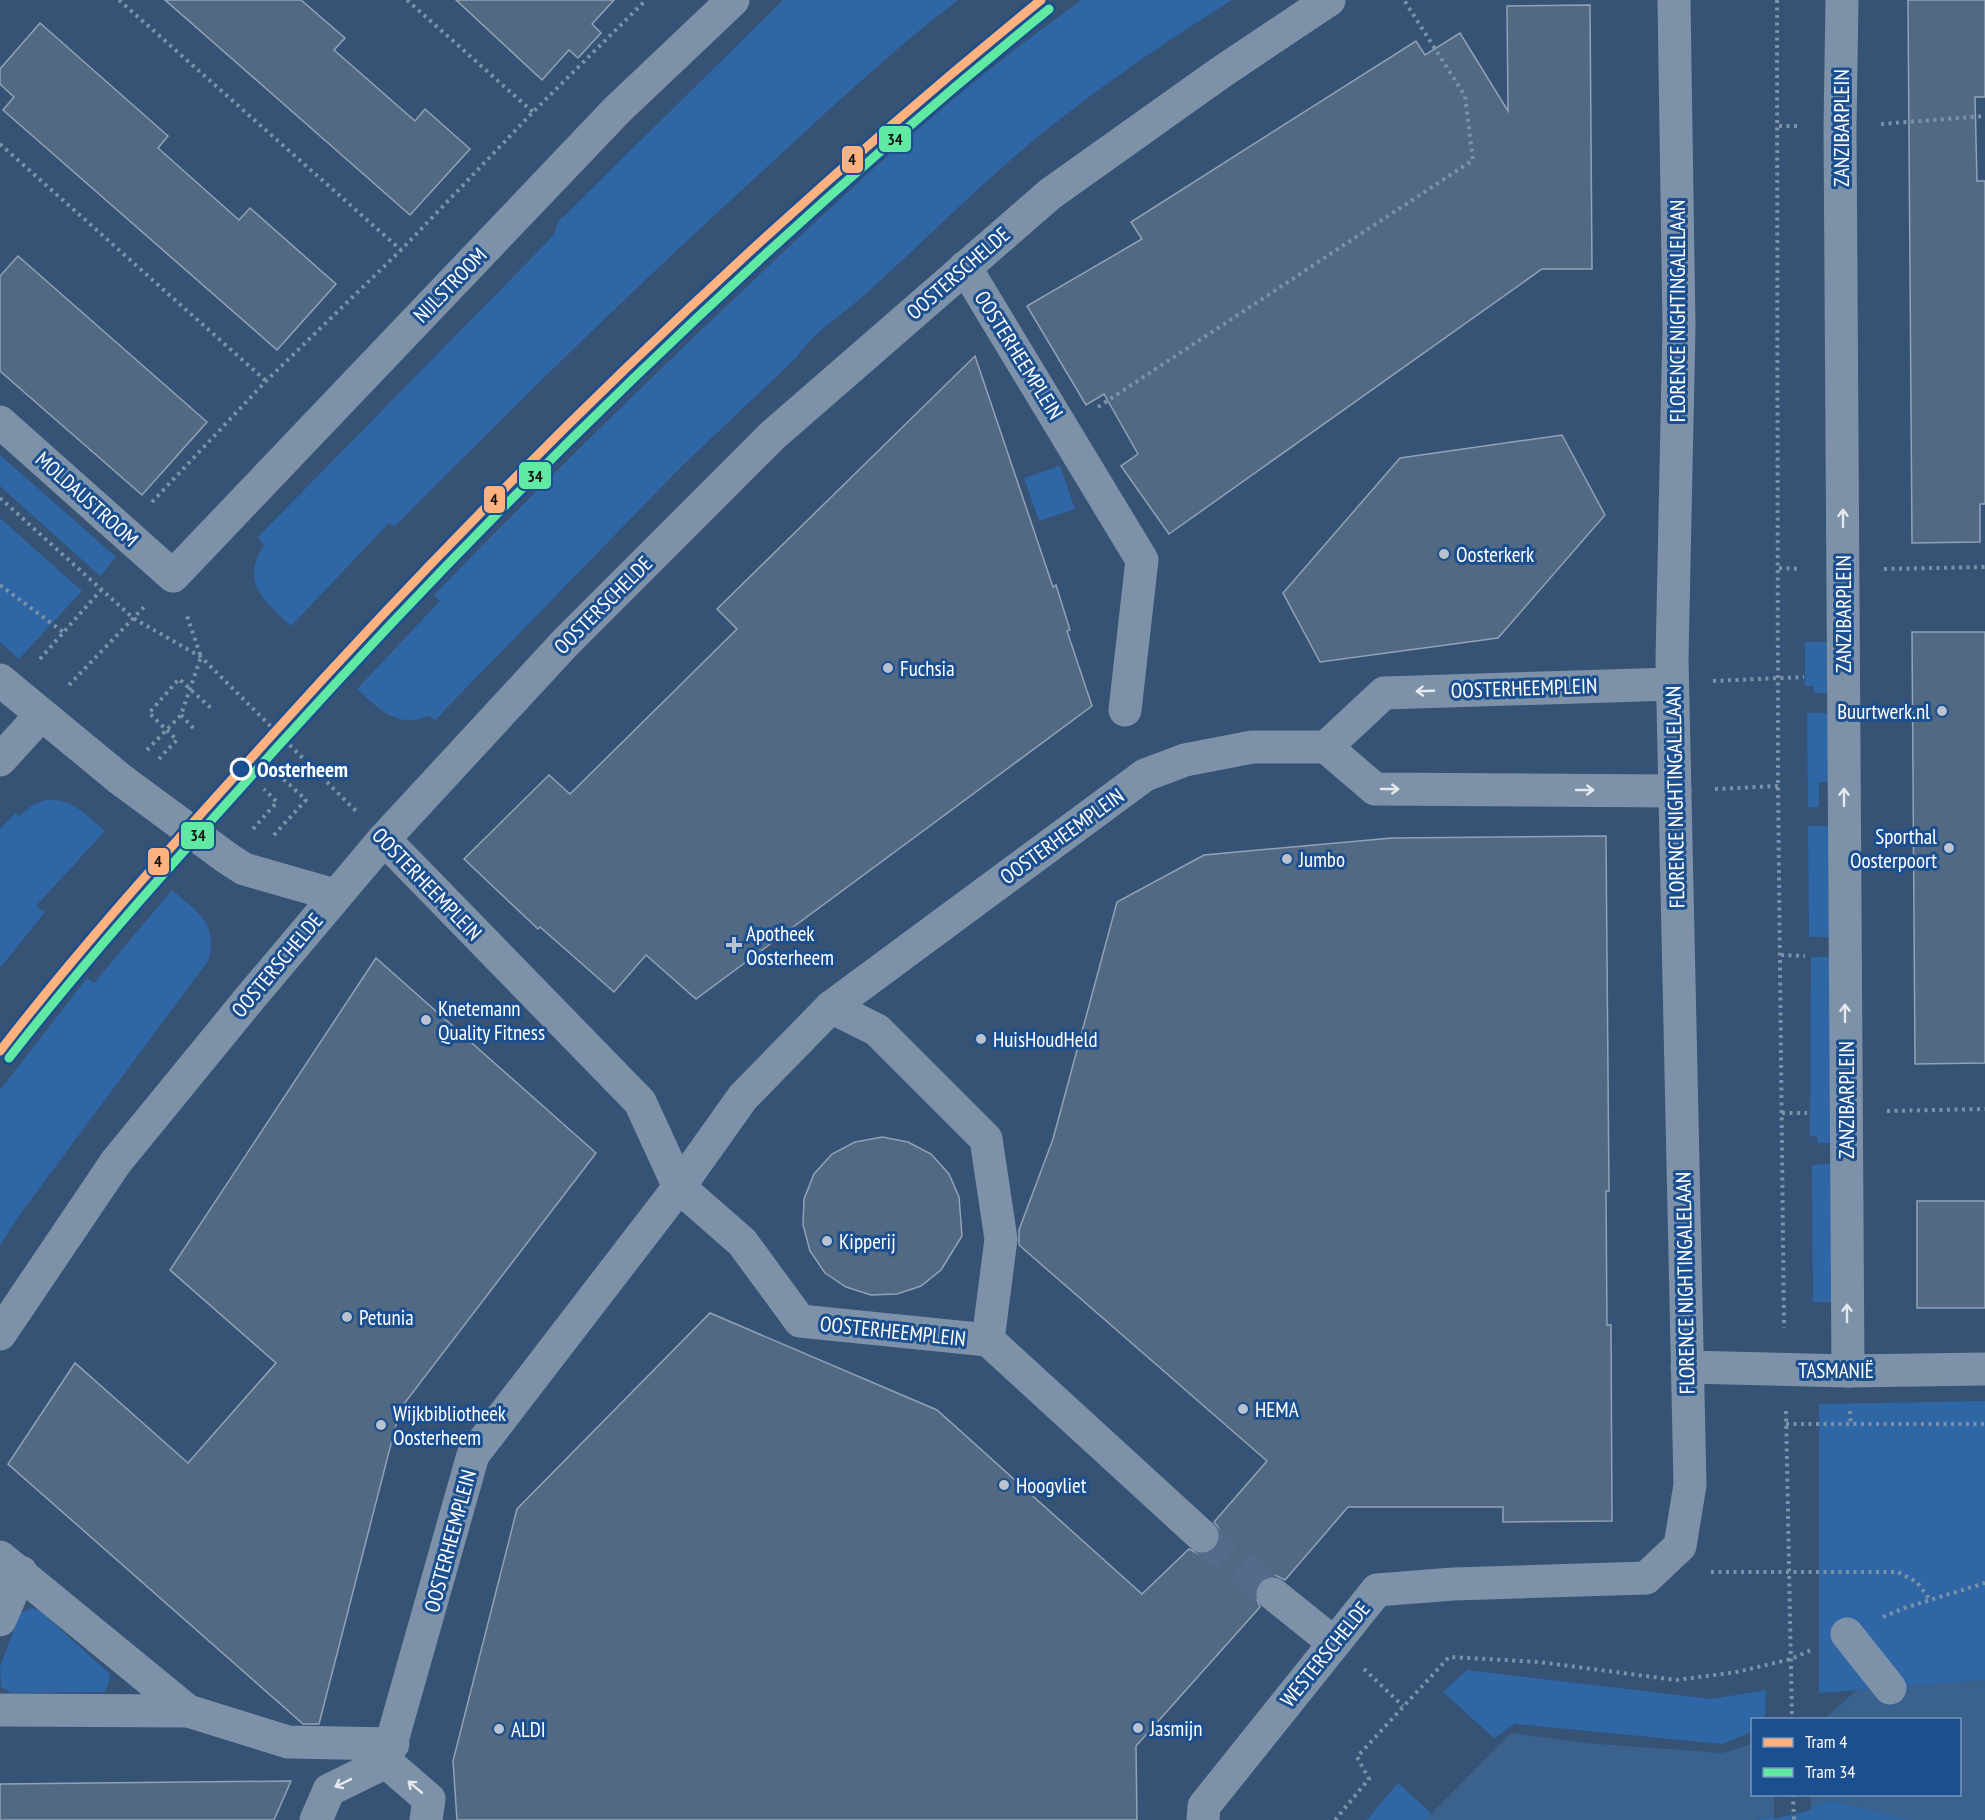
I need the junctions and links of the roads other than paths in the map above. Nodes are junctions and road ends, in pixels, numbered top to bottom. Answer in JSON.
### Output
{"nodes":[{"id":1,"x":733,"y":0,"type":"edge"},
{"id":2,"x":1329,"y":0,"type":"edge"},
{"id":3,"x":1674,"y":0,"type":"edge"},
{"id":4,"x":1842,"y":0,"type":"edge"},
{"id":5,"x":965,"y":267,"type":"junction"},
{"id":6,"x":0,"y":422,"type":"edge"},
{"id":7,"x":173,"y":576,"type":"joint"},
{"id":8,"x":1672,"y":684,"type":"junction"},
{"id":9,"x":6,"y":685,"type":"edge"},
{"id":10,"x":1125,"y":710,"type":"dead end"},
{"id":11,"x":41,"y":715,"type":"junction"},
{"id":12,"x":1326,"y":747,"type":"junction"},
{"id":13,"x":0,"y":760,"type":"edge"},
{"id":14,"x":1676,"y":791,"type":"junction"},
{"id":15,"x":384,"y":839,"type":"junction"},
{"id":16,"x":335,"y":896,"type":"junction"},
{"id":17,"x":831,"y":1007,"type":"junction"},
{"id":18,"x":679,"y":1187,"type":"junction"},
{"id":19,"x":0,"y":1334,"type":"edge"},
{"id":20,"x":988,"y":1340,"type":"junction"},
{"id":21,"x":1687,"y":1367,"type":"junction"},
{"id":22,"x":1985,"y":1369,"type":"edge"},
{"id":23,"x":1848,"y":1371,"type":"junction"},
{"id":24,"x":1202,"y":1536,"type":"tunnel mouth"},
{"id":25,"x":11,"y":1565,"type":"edge"},
{"id":26,"x":1646,"y":1578,"type":"joint"},
{"id":27,"x":1273,"y":1594,"type":"tunnel mouth"},
{"id":28,"x":0,"y":1620,"type":"edge"},
{"id":29,"x":1847,"y":1634,"type":"dead end"},
{"id":30,"x":1334,"y":1643,"type":"junction"},
{"id":31,"x":1890,"y":1688,"type":"dead end"},
{"id":32,"x":0,"y":1710,"type":"edge"},
{"id":33,"x":188,"y":1711,"type":"junction"},
{"id":34,"x":389,"y":1753,"type":"junction"},
{"id":35,"x":316,"y":1820,"type":"edge"},
{"id":36,"x":426,"y":1820,"type":"edge"},
{"id":37,"x":1203,"y":1820,"type":"edge"}],
"edges":[{"from":1,"to":7,"type":"street","name":"NIJLSTROOM"},
{"from":2,"to":5,"type":"street","name":"OOSTERSCHELDE"},
{"from":3,"to":8,"type":"street","name":"FLORENCE NIGHTINGALELAAN"},
{"from":23,"to":4,"type":"street","name":"ZANZIBARPLEIN","one_way":true},
{"from":5,"to":10,"type":"street","name":"OOSTERHEEMPLEIN"},
{"from":5,"to":15,"type":"street","name":"OOSTERSCHELDE"},
{"from":6,"to":7,"type":"street","name":"MOLDAUSTROOM"},
{"from":8,"to":12,"type":"street","name":"OOSTERHEEMPLEIN","one_way":true},
{"from":8,"to":14,"type":"street","name":"FLORENCE NIGHTINGALELAAN"},
{"from":9,"to":11,"type":"street"},
{"from":11,"to":13,"type":"street"},
{"from":11,"to":16,"type":"street"},
{"from":12,"to":14,"type":"street","one_way":true},
{"from":12,"to":17,"type":"street","name":"OOSTERHEEMPLEIN"},
{"from":14,"to":21,"type":"street","name":"FLORENCE NIGHTINGALELAAN"},
{"from":15,"to":16,"type":"street","name":"OOSTERSCHELDE"},
{"from":15,"to":18,"type":"street","name":"OOSTERHEEMPLEIN"},
{"from":16,"to":19,"type":"street","name":"OOSTERSCHELDE"},
{"from":17,"to":18,"type":"street","name":"OOSTERHEEMPLEIN"},
{"from":17,"to":20,"type":"street","name":"OOSTERHEEMPLEIN"},
{"from":18,"to":20,"type":"street","name":"OOSTERHEEMPLEIN"},
{"from":18,"to":34,"type":"street","name":"OOSTERHEEMPLEIN"},
{"from":20,"to":24,"type":"street","name":"OOSTERHEEMPLEIN"},
{"from":21,"to":23,"type":"street","name":"TASMANIË"},
{"from":21,"to":26,"type":"street","name":"FLORENCE NIGHTINGALELAAN"},
{"from":22,"to":23,"type":"street","name":"TASMANIË"},
{"from":25,"to":28,"type":"street"},
{"from":25,"to":33,"type":"street"},
{"from":26,"to":30,"type":"street","name":"WESTERSCHELDE"},
{"from":27,"to":30,"type":"street"},
{"from":29,"to":31,"type":"street"},
{"from":30,"to":37,"type":"street","name":"WESTERSCHELDE"},
{"from":32,"to":33,"type":"street"},
{"from":33,"to":34,"type":"street"},
{"from":34,"to":35,"type":"street","one_way":true},
{"from":36,"to":34,"type":"street","one_way":true}]}
